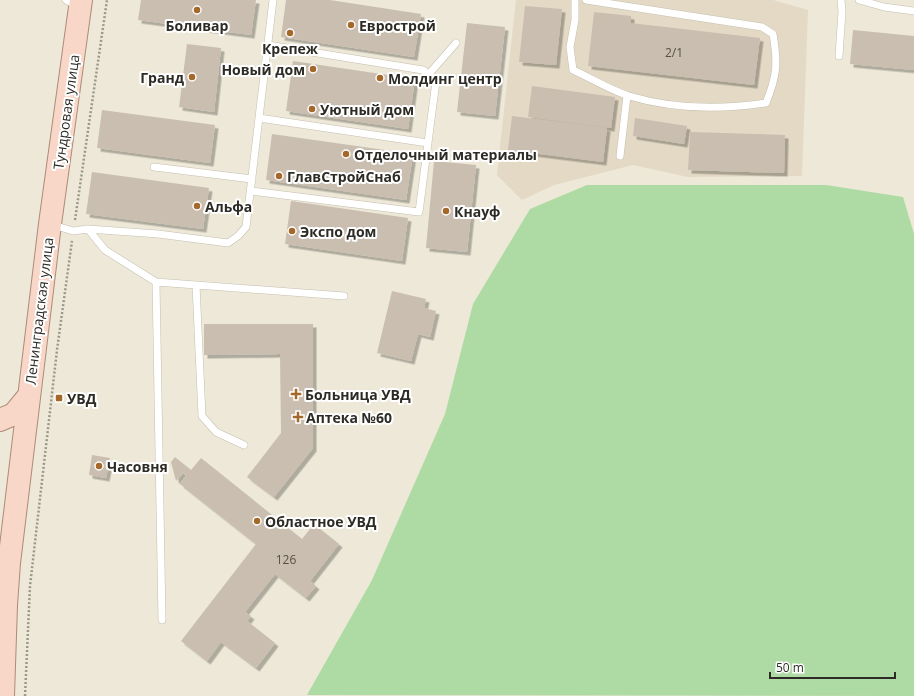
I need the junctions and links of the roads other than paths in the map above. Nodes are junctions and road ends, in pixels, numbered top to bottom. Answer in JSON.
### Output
{"nodes":[{"id":1,"x":273,"y":0,"type":"edge"},
{"id":2,"x":575,"y":0,"type":"edge"},
{"id":3,"x":586,"y":0,"type":"edge"},
{"id":4,"x":841,"y":0,"type":"edge"},
{"id":5,"x":859,"y":0,"type":"edge"},
{"id":6,"x":76,"y":3,"type":"edge"},
{"id":7,"x":914,"y":11,"type":"edge"},
{"id":8,"x":456,"y":44,"type":"dead end"},
{"id":9,"x":268,"y":45,"type":"junction"},
{"id":10,"x":839,"y":56,"type":"dead end"},
{"id":11,"x":428,"y":75,"type":"junction"},
{"id":12,"x":627,"y":96,"type":"junction"},
{"id":13,"x":259,"y":118,"type":"junction"},
{"id":14,"x":428,"y":143,"type":"junction"},
{"id":15,"x":620,"y":156,"type":"dead end"},
{"id":16,"x":154,"y":167,"type":"dead end"},
{"id":17,"x":252,"y":179,"type":"junction"},
{"id":18,"x":251,"y":191,"type":"junction"},
{"id":19,"x":50,"y":224,"type":"junction"},
{"id":20,"x":88,"y":229,"type":"junction"},
{"id":21,"x":156,"y":282,"type":"junction"},
{"id":22,"x":196,"y":285,"type":"junction"},
{"id":23,"x":344,"y":296,"type":"dead end"},
{"id":24,"x":28,"y":397,"type":"junction"},
{"id":25,"x":0,"y":420,"type":"edge"},
{"id":26,"x":244,"y":445,"type":"dead end"},
{"id":27,"x":17,"y":496,"type":"junction"},
{"id":28,"x":0,"y":513,"type":"edge"},
{"id":29,"x":3,"y":598,"type":"edge"},
{"id":30,"x":162,"y":620,"type":"dead end"},
{"id":31,"x":3,"y":696,"type":"edge"}],
"edges":[{"from":1,"to":9,"type":"lane"},
{"from":2,"to":12,"type":"lane"},
{"from":3,"to":12,"type":"lane"},
{"from":4,"to":10,"type":"lane"},
{"from":5,"to":7,"type":"lane"},
{"from":6,"to":19,"type":"main road","name":"Тундровая улица"},
{"from":8,"to":11,"type":"lane"},
{"from":9,"to":11,"type":"lane"},
{"from":9,"to":13,"type":"lane"},
{"from":11,"to":14,"type":"lane"},
{"from":12,"to":15,"type":"lane"},
{"from":13,"to":14,"type":"lane"},
{"from":13,"to":17,"type":"lane"},
{"from":14,"to":18,"type":"lane"},
{"from":16,"to":17,"type":"lane"},
{"from":17,"to":18,"type":"lane"},
{"from":18,"to":20,"type":"lane"},
{"from":19,"to":20,"type":"lane"},
{"from":19,"to":24,"type":"main road","name":"Ленинградская улица"},
{"from":20,"to":21,"type":"lane"},
{"from":21,"to":22,"type":"lane"},
{"from":21,"to":30,"type":"lane"},
{"from":22,"to":23,"type":"lane"},
{"from":22,"to":26,"type":"lane"},
{"from":24,"to":25,"type":"main road","name":"Ленинградская улица"},
{"from":24,"to":27,"type":"main road","name":"Ленинградская улица"},
{"from":27,"to":28,"type":"main road"},
{"from":27,"to":29,"type":"main road","name":"Ленинградская улица"},
{"from":29,"to":31,"type":"main road","name":"Ленинградская улица"}]}
